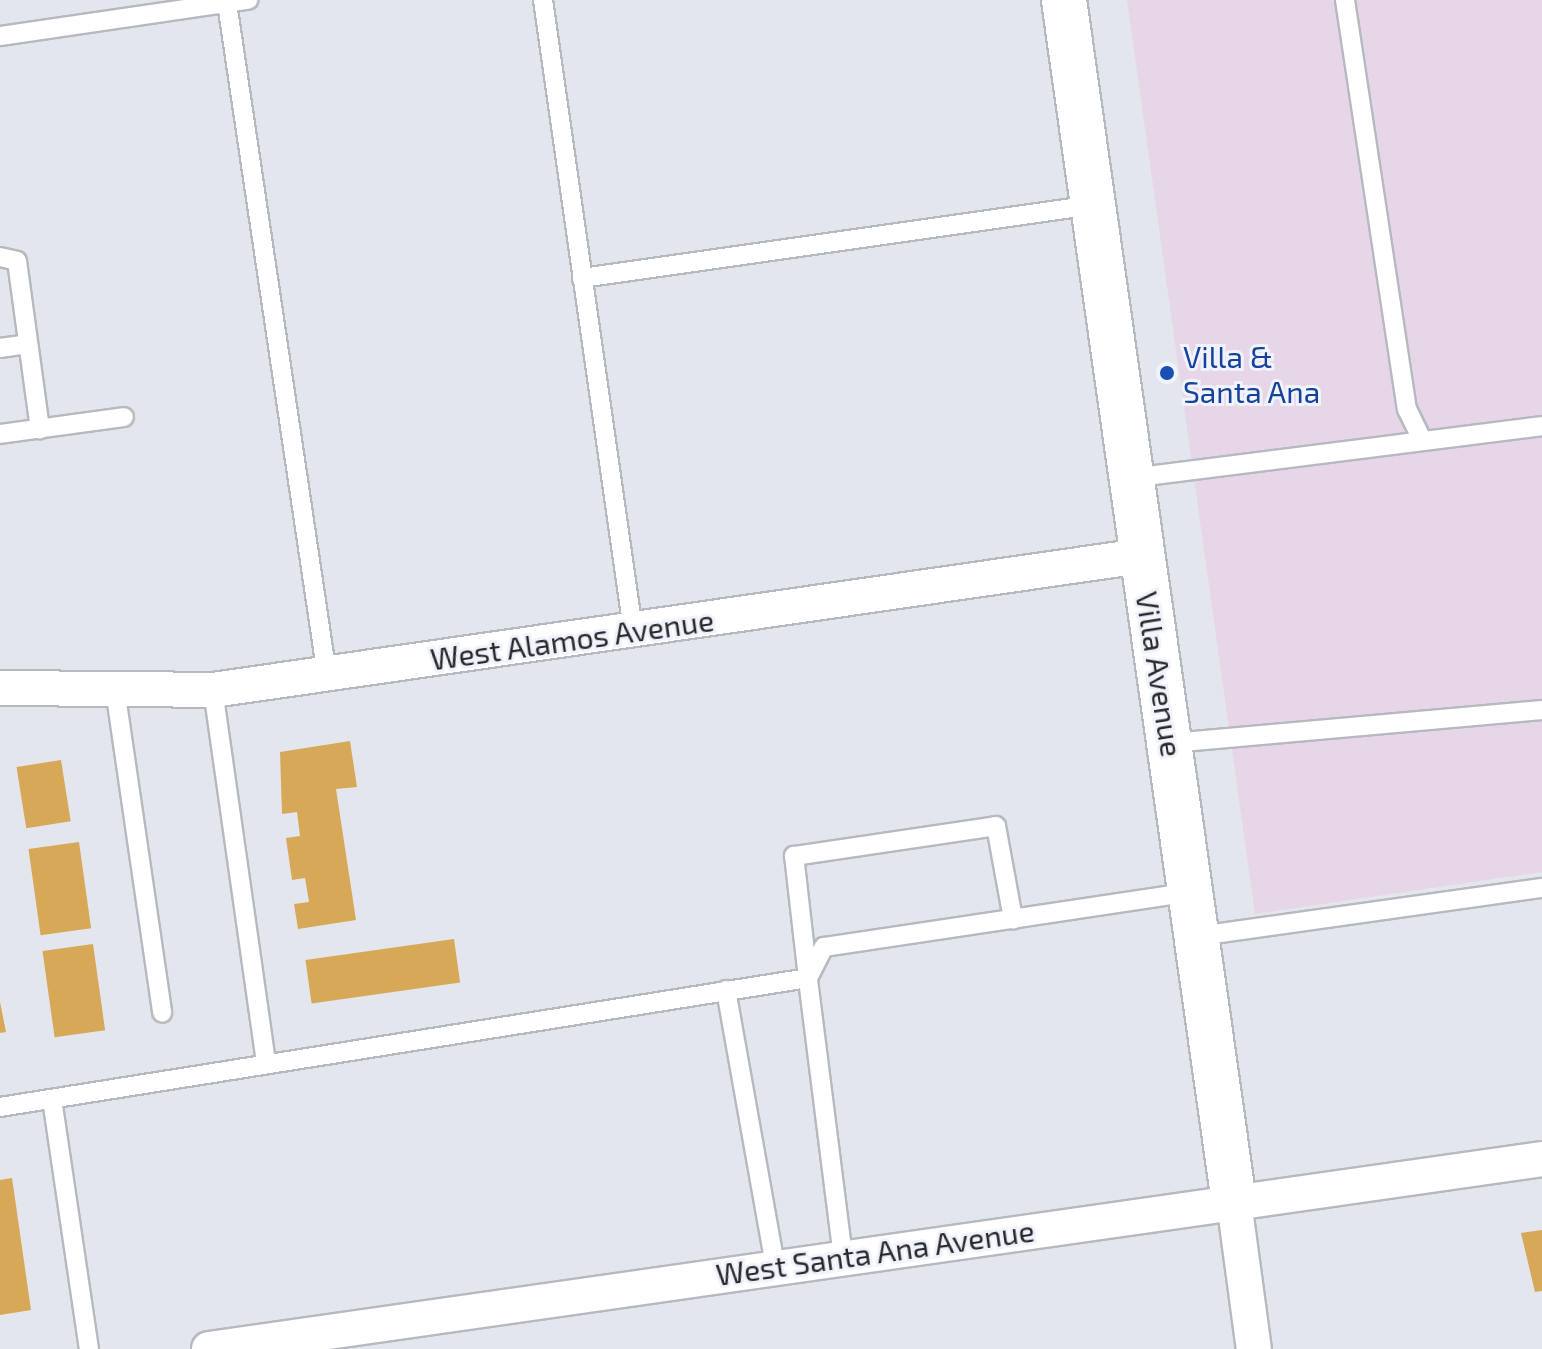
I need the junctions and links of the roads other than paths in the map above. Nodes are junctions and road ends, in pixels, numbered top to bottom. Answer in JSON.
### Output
{"nodes":[{"id":1,"x":248,"y":0,"type":"edge"},
{"id":2,"x":543,"y":0,"type":"edge"},
{"id":3,"x":1064,"y":0,"type":"edge"},
{"id":4,"x":1345,"y":0,"type":"edge"},
{"id":5,"x":227,"y":3,"type":"junction"},
{"id":6,"x":0,"y":36,"type":"edge"},
{"id":7,"x":1093,"y":205,"type":"junction"},
{"id":8,"x":0,"y":257,"type":"edge"},
{"id":9,"x":582,"y":278,"type":"junction"},
{"id":10,"x":28,"y":344,"type":"junction"},
{"id":11,"x":0,"y":348,"type":"edge"},
{"id":12,"x":124,"y":417,"type":"dead end"},
{"id":13,"x":1542,"y":426,"type":"edge"},
{"id":14,"x":40,"y":429,"type":"junction"},
{"id":15,"x":0,"y":434,"type":"edge"},
{"id":16,"x":1421,"y":438,"type":"junction"},
{"id":17,"x":1131,"y":478,"type":"junction"},
{"id":18,"x":1141,"y":556,"type":"junction"},
{"id":19,"x":633,"y":630,"type":"junction"},
{"id":20,"x":327,"y":675,"type":"junction"},
{"id":21,"x":0,"y":688,"type":"edge"},
{"id":22,"x":115,"y":689,"type":"junction"},
{"id":23,"x":213,"y":690,"type":"junction"},
{"id":24,"x":1542,"y":710,"type":"edge"},
{"id":25,"x":1172,"y":743,"type":"junction"},
{"id":26,"x":1542,"y":888,"type":"edge"},
{"id":27,"x":1192,"y":892,"type":"junction"},
{"id":28,"x":1013,"y":919,"type":"junction"},
{"id":29,"x":1199,"y":936,"type":"junction"},
{"id":30,"x":808,"y":978,"type":"junction"},
{"id":31,"x":726,"y":990,"type":"junction"},
{"id":32,"x":162,"y":1013,"type":"dead end"},
{"id":33,"x":266,"y":1061,"type":"junction"},
{"id":34,"x":52,"y":1099,"type":"junction"},
{"id":35,"x":0,"y":1107,"type":"edge"},
{"id":36,"x":1542,"y":1159,"type":"edge"},
{"id":37,"x":1234,"y":1202,"type":"junction"},
{"id":38,"x":843,"y":1257,"type":"junction"},
{"id":39,"x":775,"y":1266,"type":"junction"},
{"id":40,"x":89,"y":1349,"type":"edge"},
{"id":41,"x":209,"y":1349,"type":"edge"},
{"id":42,"x":1254,"y":1349,"type":"edge"}],
"edges":[{"from":1,"to":5,"type":"lane"},
{"from":2,"to":9,"type":"lane"},
{"from":3,"to":7,"type":"street","name":"Villa Avenue"},
{"from":4,"to":16,"type":"lane"},
{"from":5,"to":6,"type":"lane"},
{"from":5,"to":20,"type":"lane"},
{"from":7,"to":9,"type":"lane"},
{"from":7,"to":17,"type":"street","name":"Villa Avenue"},
{"from":8,"to":10,"type":"lane"},
{"from":9,"to":19,"type":"lane"},
{"from":10,"to":11,"type":"lane"},
{"from":10,"to":14,"type":"lane"},
{"from":12,"to":14,"type":"lane"},
{"from":13,"to":16,"type":"lane"},
{"from":14,"to":15,"type":"lane"},
{"from":16,"to":17,"type":"lane"},
{"from":17,"to":18,"type":"street","name":"Villa Avenue"},
{"from":18,"to":19,"type":"street","name":"West Alamos Avenue"},
{"from":18,"to":25,"type":"street","name":"Villa Avenue"},
{"from":19,"to":20,"type":"street","name":"West Alamos Avenue"},
{"from":20,"to":23,"type":"street","name":"West Alamos Avenue"},
{"from":21,"to":22,"type":"street","name":"West Alamos Avenue"},
{"from":22,"to":23,"type":"street","name":"West Alamos Avenue"},
{"from":22,"to":32,"type":"lane"},
{"from":23,"to":33,"type":"lane"},
{"from":24,"to":25,"type":"lane"},
{"from":25,"to":27,"type":"street","name":"Villa Avenue"},
{"from":26,"to":29,"type":"lane"},
{"from":27,"to":28,"type":"lane"},
{"from":27,"to":29,"type":"street","name":"Villa Avenue"},
{"from":28,"to":30,"type":"lane"},
{"from":28,"to":30,"type":"lane"},
{"from":29,"to":37,"type":"street","name":"Villa Avenue"},
{"from":30,"to":31,"type":"lane"},
{"from":30,"to":38,"type":"lane"},
{"from":31,"to":33,"type":"lane"},
{"from":31,"to":39,"type":"lane"},
{"from":33,"to":34,"type":"lane"},
{"from":34,"to":35,"type":"lane"},
{"from":34,"to":40,"type":"lane"},
{"from":36,"to":37,"type":"street","name":"West Santa Ana Avenue"},
{"from":37,"to":38,"type":"street","name":"West Santa Ana Avenue"},
{"from":37,"to":42,"type":"street","name":"Villa Avenue"},
{"from":38,"to":39,"type":"street","name":"West Santa Ana Avenue"},
{"from":39,"to":41,"type":"street","name":"West Santa Ana Avenue"}]}
